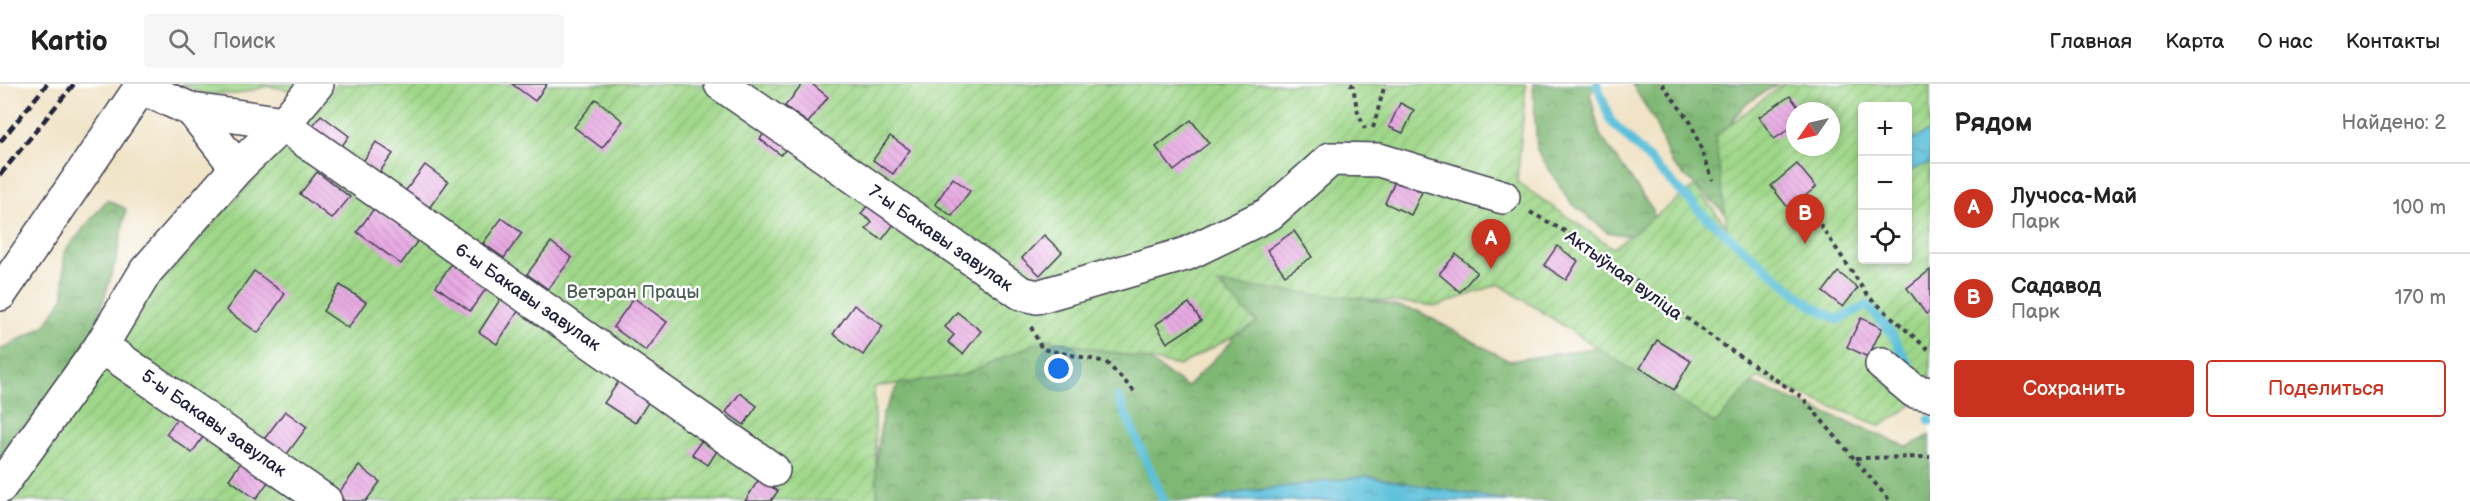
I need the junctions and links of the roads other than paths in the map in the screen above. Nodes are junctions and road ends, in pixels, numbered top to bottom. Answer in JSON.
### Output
{"nodes":[{"id":1,"x":316,"y":84,"type":"edge"},
{"id":2,"x":721,"y":84,"type":"edge"},
{"id":3,"x":142,"y":86,"type":"edge"},
{"id":4,"x":192,"y":110,"type":"junction"},
{"id":5,"x":284,"y":123,"type":"junction"},
{"id":6,"x":237,"y":168,"type":"junction"},
{"id":7,"x":1503,"y":197,"type":"road end"},
{"id":8,"x":0,"y":294,"type":"edge"},
{"id":9,"x":101,"y":346,"type":"junction"},
{"id":10,"x":1882,"y":364,"type":"dead end"},
{"id":11,"x":1930,"y":393,"type":"edge"},
{"id":12,"x":773,"y":470,"type":"dead end"},
{"id":13,"x":0,"y":487,"type":"edge"},
{"id":14,"x":325,"y":501,"type":"edge"}],
"edges":[{"from":1,"to":5,"type":"street"},
{"from":2,"to":7,"type":"street","name":"7-ы Бакавы завулак"},
{"from":3,"to":4,"type":"street"},
{"from":3,"to":8,"type":"street"},
{"from":4,"to":5,"type":"street"},
{"from":4,"to":6,"type":"street"},
{"from":5,"to":6,"type":"street"},
{"from":5,"to":12,"type":"street","name":"6-ы Бакавы завулак"},
{"from":6,"to":9,"type":"street"},
{"from":9,"to":13,"type":"street"},
{"from":9,"to":14,"type":"street","name":"5-ы Бакавы завулак"},
{"from":10,"to":11,"type":"street"}]}
